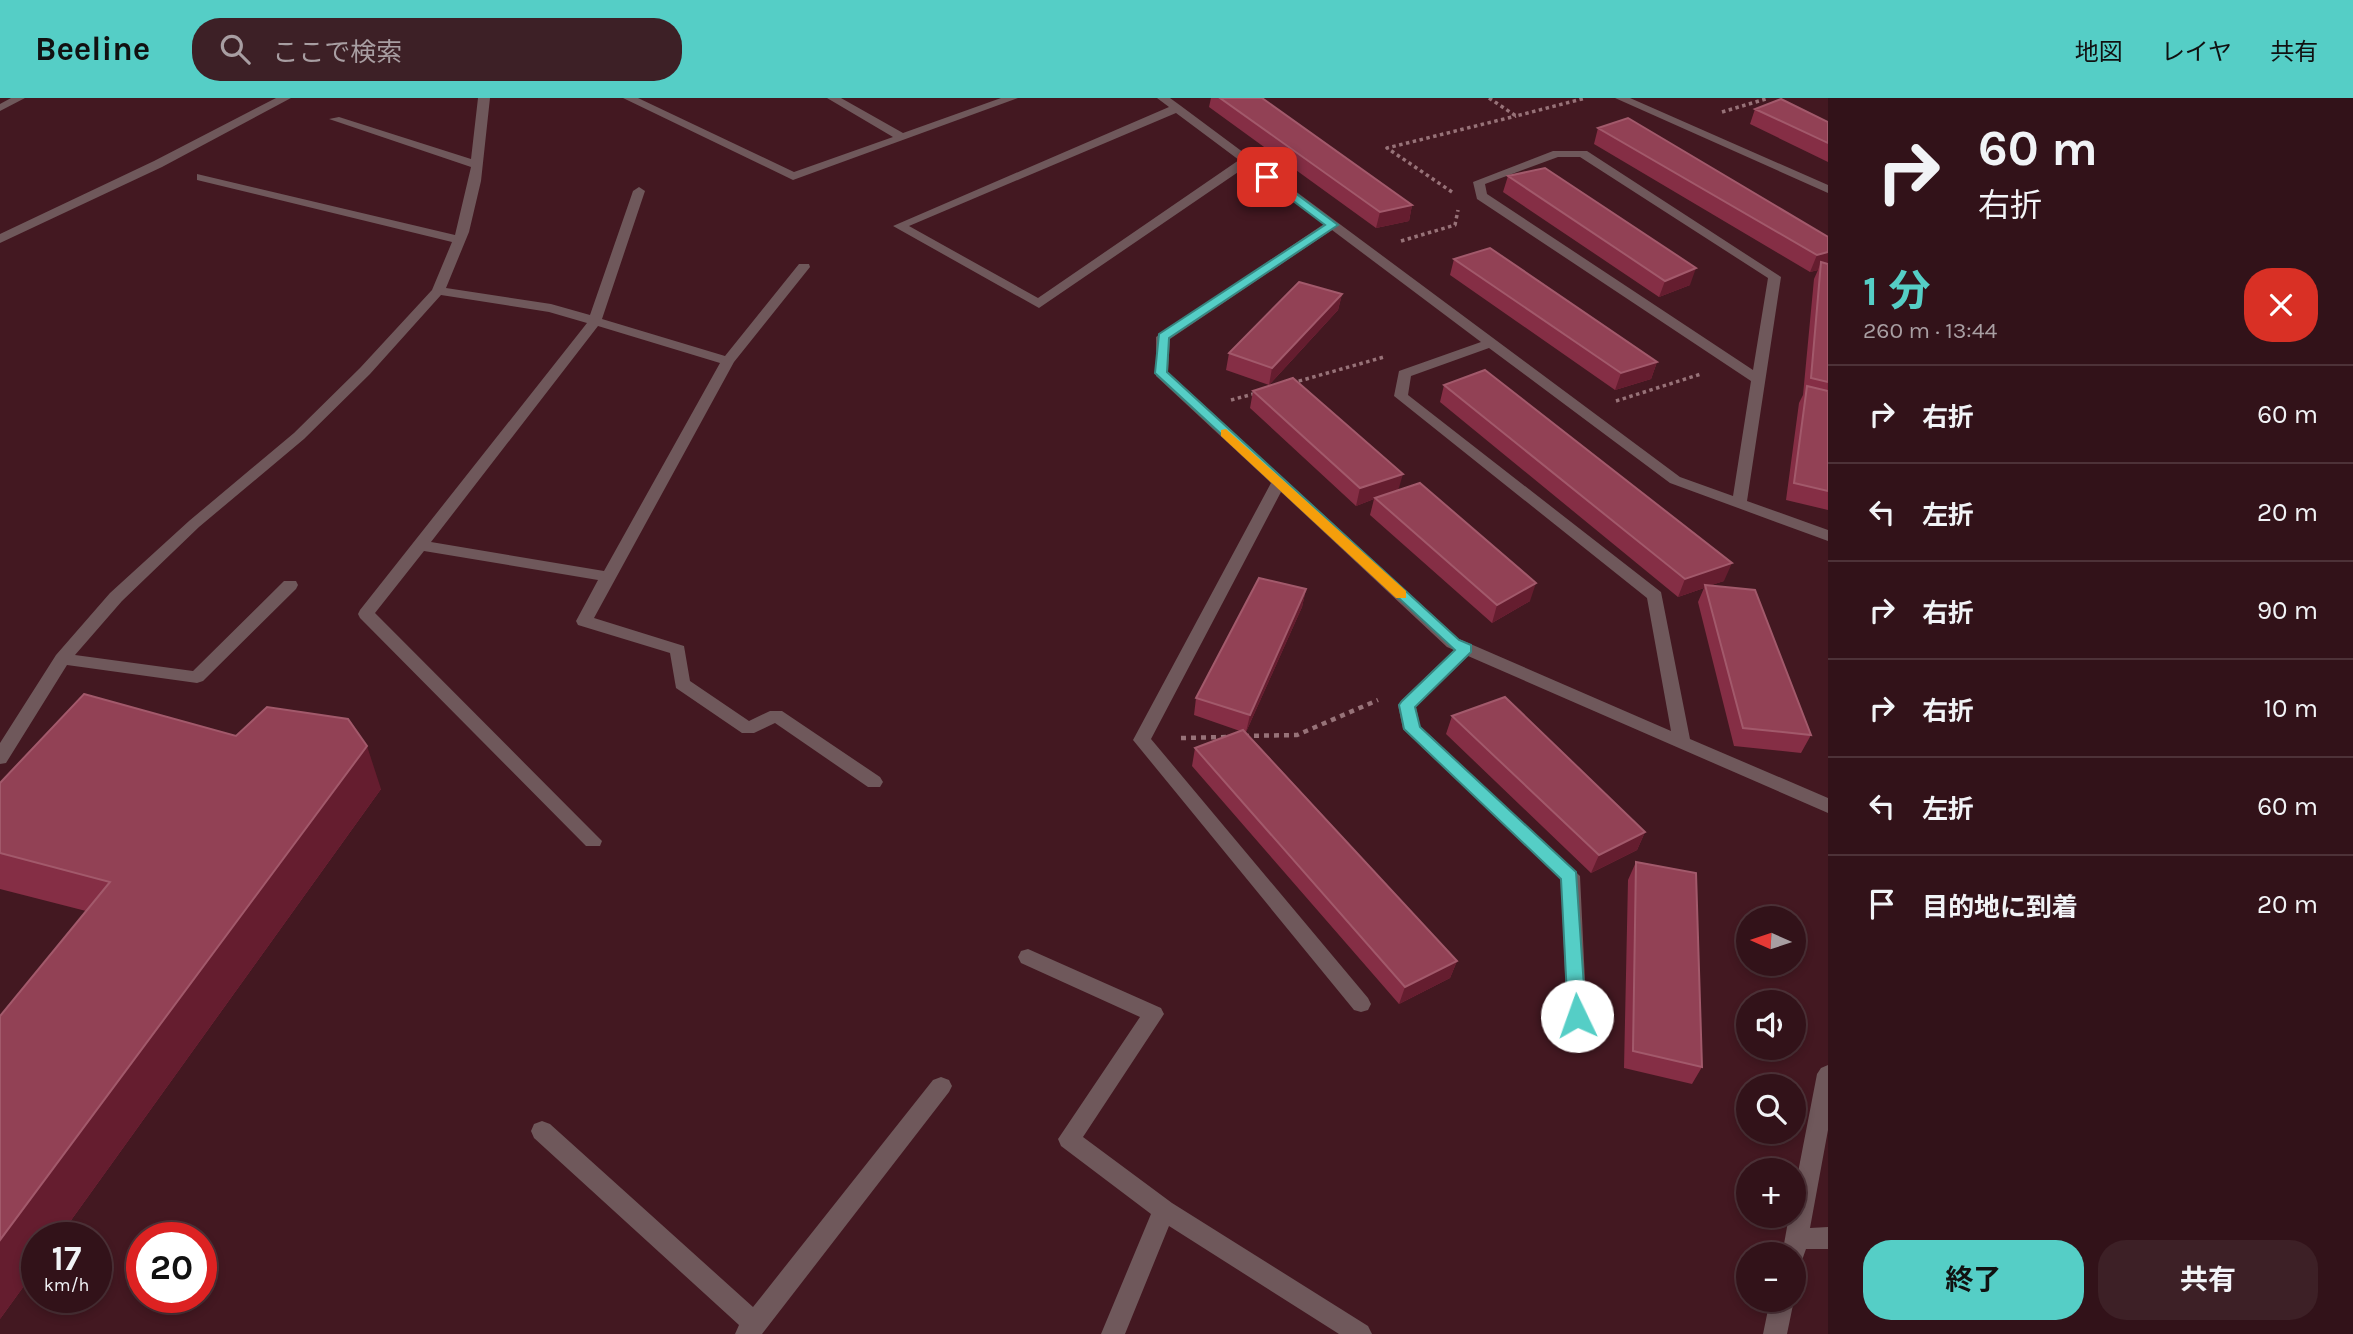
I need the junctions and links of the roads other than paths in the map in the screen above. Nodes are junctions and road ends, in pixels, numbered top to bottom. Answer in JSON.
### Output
{"nodes":[{"id":1,"x":19,"y":98,"type":"edge"},
{"id":2,"x":285,"y":98,"type":"edge"},
{"id":3,"x":484,"y":98,"type":"edge"},
{"id":4,"x":629,"y":98,"type":"edge"},
{"id":5,"x":833,"y":98,"type":"edge"},
{"id":6,"x":1163,"y":98,"type":"edge"},
{"id":7,"x":1620,"y":98,"type":"edge"},
{"id":8,"x":1004,"y":99,"type":"edge"},
{"id":9,"x":0,"y":108,"type":"edge"},
{"id":10,"x":1177,"y":108,"type":"junction"},
{"id":11,"x":335,"y":119,"type":"dead end"},
{"id":12,"x":902,"y":137,"type":"junction"},
{"id":13,"x":1246,"y":161,"type":"junction"},
{"id":14,"x":477,"y":165,"type":"junction"},
{"id":15,"x":201,"y":177,"type":"dead end"},
{"id":16,"x":1828,"y":189,"type":"edge"},
{"id":17,"x":639,"y":191,"type":"dead end"},
{"id":18,"x":1332,"y":225,"type":"junction"},
{"id":19,"x":0,"y":239,"type":"edge"},
{"id":20,"x":460,"y":240,"type":"junction"},
{"id":21,"x":804,"y":267,"type":"dead end"},
{"id":22,"x":438,"y":291,"type":"junction"},
{"id":23,"x":595,"y":321,"type":"junction"},
{"id":24,"x":1490,"y":343,"type":"junction"},
{"id":25,"x":728,"y":361,"type":"junction"},
{"id":26,"x":1758,"y":379,"type":"junction"},
{"id":27,"x":1279,"y":482,"type":"junction"},
{"id":28,"x":1739,"y":503,"type":"junction"},
{"id":29,"x":1828,"y":536,"type":"edge"},
{"id":30,"x":420,"y":545,"type":"junction"},
{"id":31,"x":609,"y":577,"type":"junction"},
{"id":32,"x":290,"y":584,"type":"dead end"},
{"id":33,"x":1465,"y":649,"type":"junction"},
{"id":34,"x":62,"y":659,"type":"junction"},
{"id":35,"x":1682,"y":743,"type":"junction"},
{"id":36,"x":0,"y":758,"type":"edge"},
{"id":37,"x":874,"y":782,"type":"dead end"},
{"id":38,"x":1828,"y":806,"type":"edge"},
{"id":39,"x":593,"y":841,"type":"dead end"},
{"id":40,"x":1028,"y":957,"type":"dead end"},
{"id":41,"x":1361,"y":1004,"type":"dead end"},
{"id":42,"x":1578,"y":1044,"type":"dead end"},
{"id":43,"x":1828,"y":1074,"type":"edge"},
{"id":44,"x":941,"y":1086,"type":"dead end"},
{"id":45,"x":542,"y":1132,"type":"dead end"},
{"id":46,"x":1164,"y":1210,"type":"junction"},
{"id":47,"x":1828,"y":1238,"type":"edge"},
{"id":48,"x":1796,"y":1242,"type":"edge"},
{"id":49,"x":1806,"y":1244,"type":"edge"},
{"id":50,"x":1780,"y":1312,"type":"edge"},
{"id":51,"x":751,"y":1329,"type":"edge"},
{"id":52,"x":1113,"y":1334,"type":"edge"},
{"id":53,"x":1360,"y":1334,"type":"edge"},
{"id":54,"x":1775,"y":1334,"type":"edge"}],
"edges":[{"from":1,"to":9,"type":"street"},
{"from":2,"to":19,"type":"street"},
{"from":3,"to":14,"type":"street"},
{"from":4,"to":12,"type":"street"},
{"from":5,"to":12,"type":"street"},
{"from":6,"to":10,"type":"street"},
{"from":7,"to":16,"type":"street"},
{"from":8,"to":12,"type":"street"},
{"from":10,"to":13,"type":"street"},
{"from":10,"to":13,"type":"street"},
{"from":11,"to":14,"type":"street"},
{"from":13,"to":18,"type":"street"},
{"from":14,"to":20,"type":"street"},
{"from":15,"to":20,"type":"street"},
{"from":17,"to":23,"type":"street"},
{"from":18,"to":24,"type":"street"},
{"from":18,"to":27,"type":"street"},
{"from":20,"to":22,"type":"street"},
{"from":21,"to":25,"type":"street"},
{"from":22,"to":23,"type":"street"},
{"from":22,"to":34,"type":"street"},
{"from":23,"to":25,"type":"street"},
{"from":23,"to":30,"type":"street"},
{"from":24,"to":28,"type":"street"},
{"from":24,"to":35,"type":"street"},
{"from":25,"to":31,"type":"street"},
{"from":26,"to":26,"type":"street"},
{"from":26,"to":28,"type":"street"},
{"from":27,"to":33,"type":"street"},
{"from":27,"to":41,"type":"street"},
{"from":28,"to":29,"type":"street"},
{"from":30,"to":31,"type":"street"},
{"from":30,"to":39,"type":"street"},
{"from":31,"to":37,"type":"street"},
{"from":32,"to":34,"type":"street"},
{"from":33,"to":35,"type":"street"},
{"from":33,"to":42,"type":"street"},
{"from":34,"to":36,"type":"street"},
{"from":35,"to":38,"type":"street"},
{"from":40,"to":46,"type":"street"},
{"from":43,"to":48,"type":"street"},
{"from":44,"to":51,"type":"street"},
{"from":45,"to":51,"type":"street"},
{"from":46,"to":52,"type":"street"},
{"from":46,"to":53,"type":"street"},
{"from":47,"to":49,"type":"street"},
{"from":50,"to":54,"type":"street"}]}
